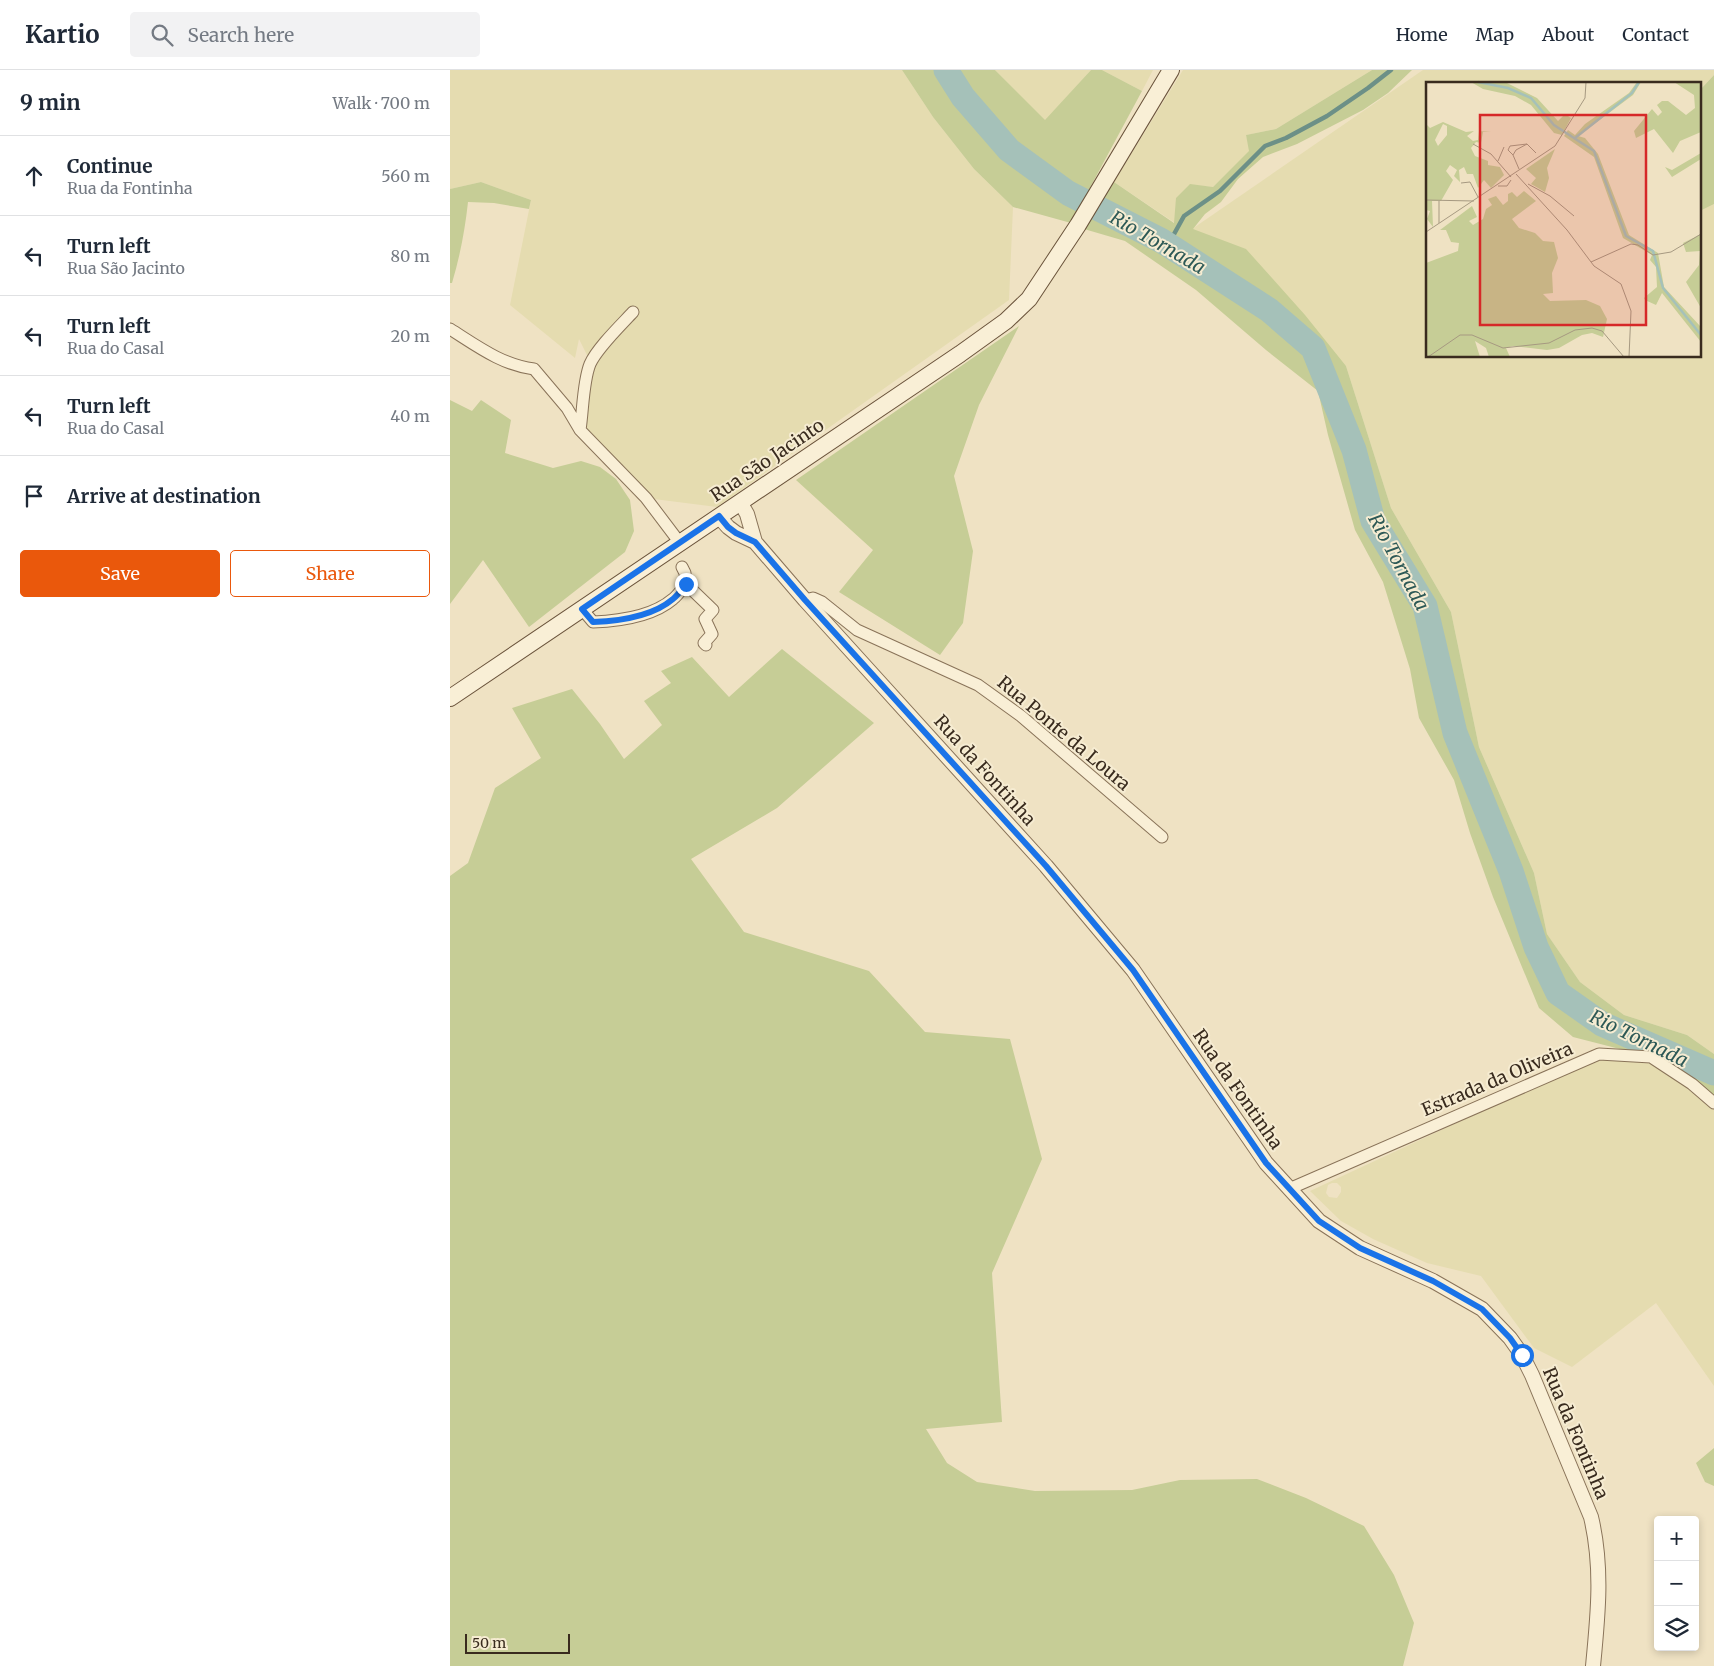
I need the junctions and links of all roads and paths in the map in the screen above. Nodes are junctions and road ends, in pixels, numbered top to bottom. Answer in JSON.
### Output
{"nodes":[{"id":1,"x":1171,"y":70,"type":"edge"},
{"id":2,"x":633,"y":312,"type":"dead end"},
{"id":3,"x":450,"y":329,"type":"edge"},
{"id":4,"x":580,"y":430,"type":"junction"},
{"id":5,"x":740,"y":502,"type":"junction"},
{"id":6,"x":719,"y":516,"type":"junction"},
{"id":7,"x":755,"y":542,"type":"junction"},
{"id":8,"x":680,"y":543,"type":"junction"},
{"id":9,"x":682,"y":567,"type":"dead end"},
{"id":10,"x":686,"y":584,"type":"junction"},
{"id":11,"x":805,"y":600,"type":"junction"},
{"id":12,"x":582,"y":609,"type":"junction"},
{"id":13,"x":706,"y":645,"type":"dead end"},
{"id":14,"x":450,"y":698,"type":"edge"},
{"id":15,"x":1162,"y":838,"type":"dead end"},
{"id":16,"x":1714,"y":1103,"type":"edge"},
{"id":17,"x":1289,"y":1189,"type":"junction"},
{"id":18,"x":1593,"y":1666,"type":"edge"}],
"edges":[{"from":1,"to":5,"type":"main road","name":"Rua São Jacinto"},
{"from":2,"to":4,"type":"street"},
{"from":3,"to":4,"type":"street"},
{"from":4,"to":8,"type":"street"},
{"from":5,"to":6,"type":"main road","name":"Rua São Jacinto"},
{"from":5,"to":7,"type":"street","name":"Rua da Fontinha"},
{"from":6,"to":7,"type":"street","name":"Rua da Fontinha"},
{"from":6,"to":8,"type":"main road","name":"Rua São Jacinto"},
{"from":7,"to":11,"type":"street","name":"Rua da Fontinha"},
{"from":8,"to":12,"type":"main road","name":"Rua São Jacinto"},
{"from":9,"to":10,"type":"street"},
{"from":10,"to":12,"type":"street"},
{"from":10,"to":13,"type":"street"},
{"from":11,"to":15,"type":"street","name":"Rua Ponte da Loura"},
{"from":11,"to":17,"type":"street","name":"Rua da Fontinha"},
{"from":12,"to":14,"type":"main road","name":"Rua São Jacinto"},
{"from":16,"to":17,"type":"street","name":"Estrada da Oliveira"},
{"from":17,"to":18,"type":"street","name":"Rua da Fontinha"}]}
